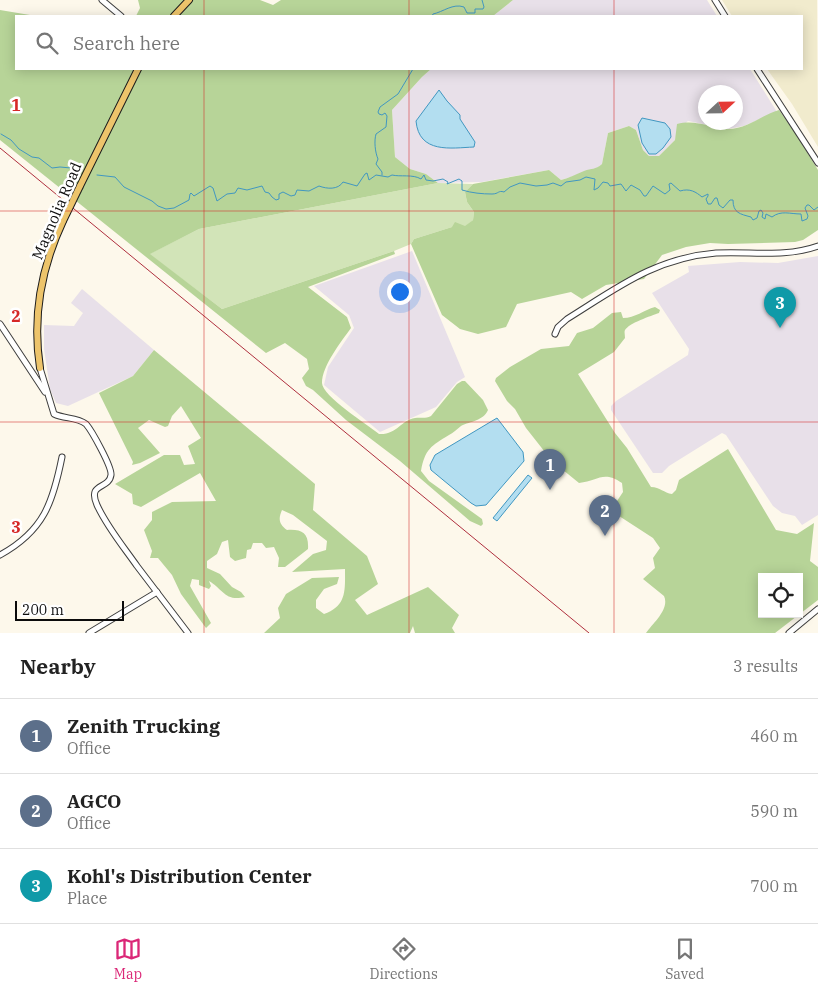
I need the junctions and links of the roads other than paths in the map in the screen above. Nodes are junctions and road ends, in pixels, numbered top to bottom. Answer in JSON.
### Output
{"nodes":[{"id":1,"x":102,"y":0,"type":"edge"},
{"id":2,"x":189,"y":0,"type":"edge"},
{"id":3,"x":715,"y":0,"type":"edge"},
{"id":4,"x":120,"y":15,"type":"edge"},
{"id":5,"x":175,"y":15,"type":"edge"},
{"id":6,"x":723,"y":15,"type":"edge"},
{"id":7,"x":138,"y":70,"type":"edge"},
{"id":8,"x":758,"y":70,"type":"edge"},
{"id":9,"x":818,"y":163,"type":"edge"},
{"id":10,"x":818,"y":246,"type":"edge"},
{"id":11,"x":0,"y":324,"type":"edge"},
{"id":12,"x":555,"y":334,"type":"dead end"},
{"id":13,"x":40,"y":368,"type":"joint"},
{"id":14,"x":47,"y":394,"type":"junction"},
{"id":15,"x":62,"y":457,"type":"dead end"},
{"id":16,"x":0,"y":554,"type":"edge"},
{"id":17,"x":157,"y":592,"type":"junction"},
{"id":18,"x":818,"y":609,"type":"edge"},
{"id":19,"x":89,"y":633,"type":"edge"},
{"id":20,"x":188,"y":633,"type":"edge"},
{"id":21,"x":789,"y":633,"type":"edge"}],
"edges":[{"from":1,"to":4,"type":"street"},
{"from":2,"to":5,"type":"main road"},
{"from":3,"to":6,"type":"street"},
{"from":7,"to":13,"type":"main road","name":"Magnolia Road","bridge":true},
{"from":8,"to":9,"type":"street"},
{"from":10,"to":12,"type":"street"},
{"from":11,"to":14,"type":"street"},
{"from":13,"to":14,"type":"street","name":"Magnolia Road"},
{"from":14,"to":17,"type":"street","name":"Magnolia Road"},
{"from":15,"to":16,"type":"street"},
{"from":17,"to":19,"type":"street"},
{"from":17,"to":20,"type":"street","name":"Magnolia Road"},
{"from":18,"to":21,"type":"street"}]}
